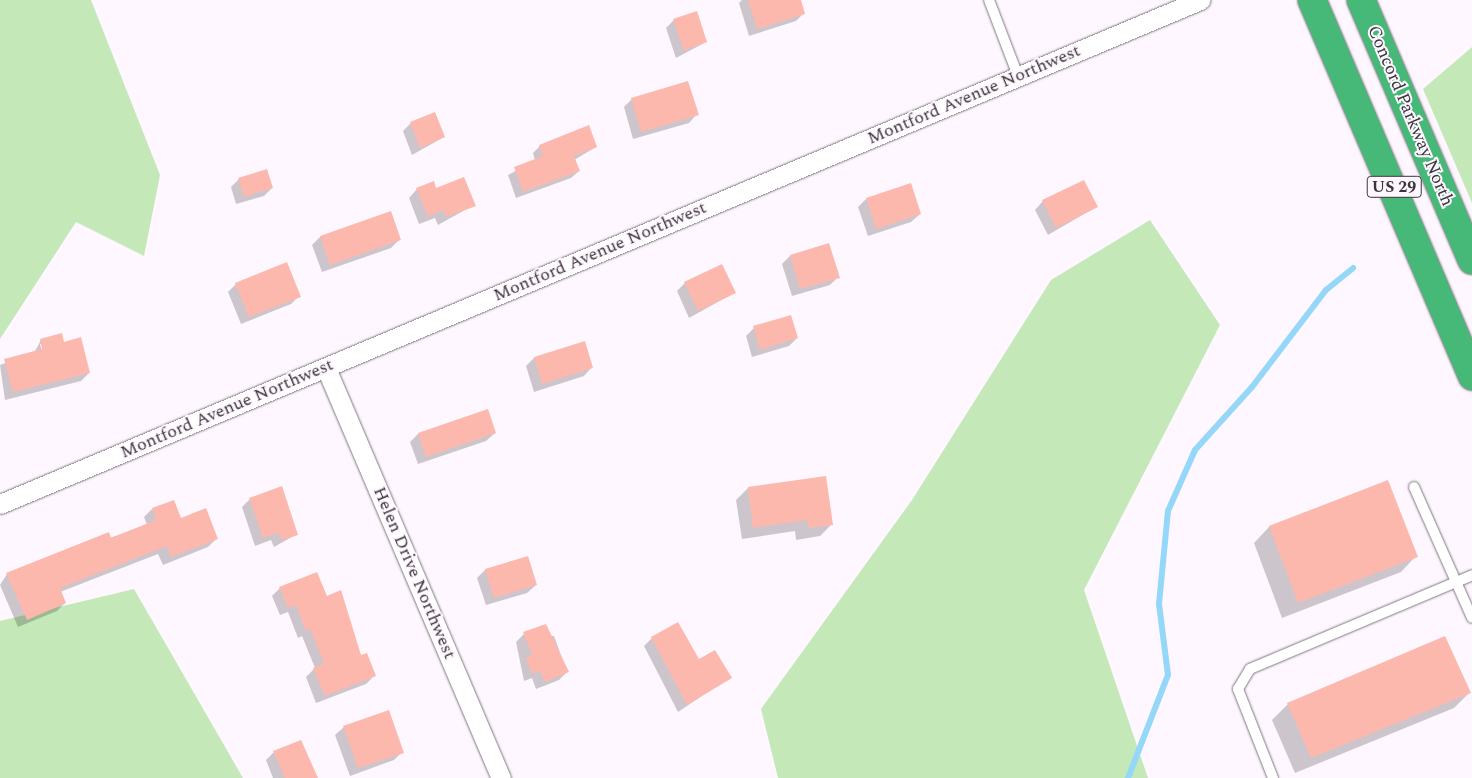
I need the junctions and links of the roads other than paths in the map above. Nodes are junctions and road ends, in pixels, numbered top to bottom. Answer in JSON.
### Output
{"nodes":[{"id":1,"x":989,"y":0,"type":"edge"},
{"id":2,"x":1200,"y":0,"type":"edge"},
{"id":3,"x":1312,"y":0,"type":"edge"},
{"id":4,"x":1361,"y":0,"type":"edge"},
{"id":5,"x":1018,"y":76,"type":"junction"},
{"id":6,"x":1472,"y":260,"type":"edge"},
{"id":7,"x":326,"y":368,"type":"junction"},
{"id":8,"x":1472,"y":376,"type":"edge"},
{"id":9,"x":1414,"y":487,"type":"dead end"},
{"id":10,"x":0,"y":504,"type":"edge"},
{"id":11,"x":1472,"y":575,"type":"edge"},
{"id":12,"x":1456,"y":582,"type":"junction"},
{"id":13,"x":1472,"y":618,"type":"edge"},
{"id":14,"x":501,"y":778,"type":"edge"},
{"id":15,"x":1273,"y":778,"type":"edge"}],
"edges":[{"from":1,"to":5,"type":"lane"},
{"from":2,"to":5,"type":"street","name":"Montford Avenue Northwest"},
{"from":3,"to":8,"type":"highway","number":"US 29"},
{"from":4,"to":6,"type":"highway","name":"Concord Parkway North","number":"US 29"},
{"from":5,"to":7,"type":"street","name":"Montford Avenue Northwest"},
{"from":7,"to":10,"type":"street","name":"Montford Avenue Northwest"},
{"from":7,"to":14,"type":"street","name":"Helen Drive Northwest"},
{"from":9,"to":12,"type":"lane"},
{"from":11,"to":12,"type":"lane"},
{"from":12,"to":13,"type":"lane"},
{"from":12,"to":15,"type":"lane"}]}
